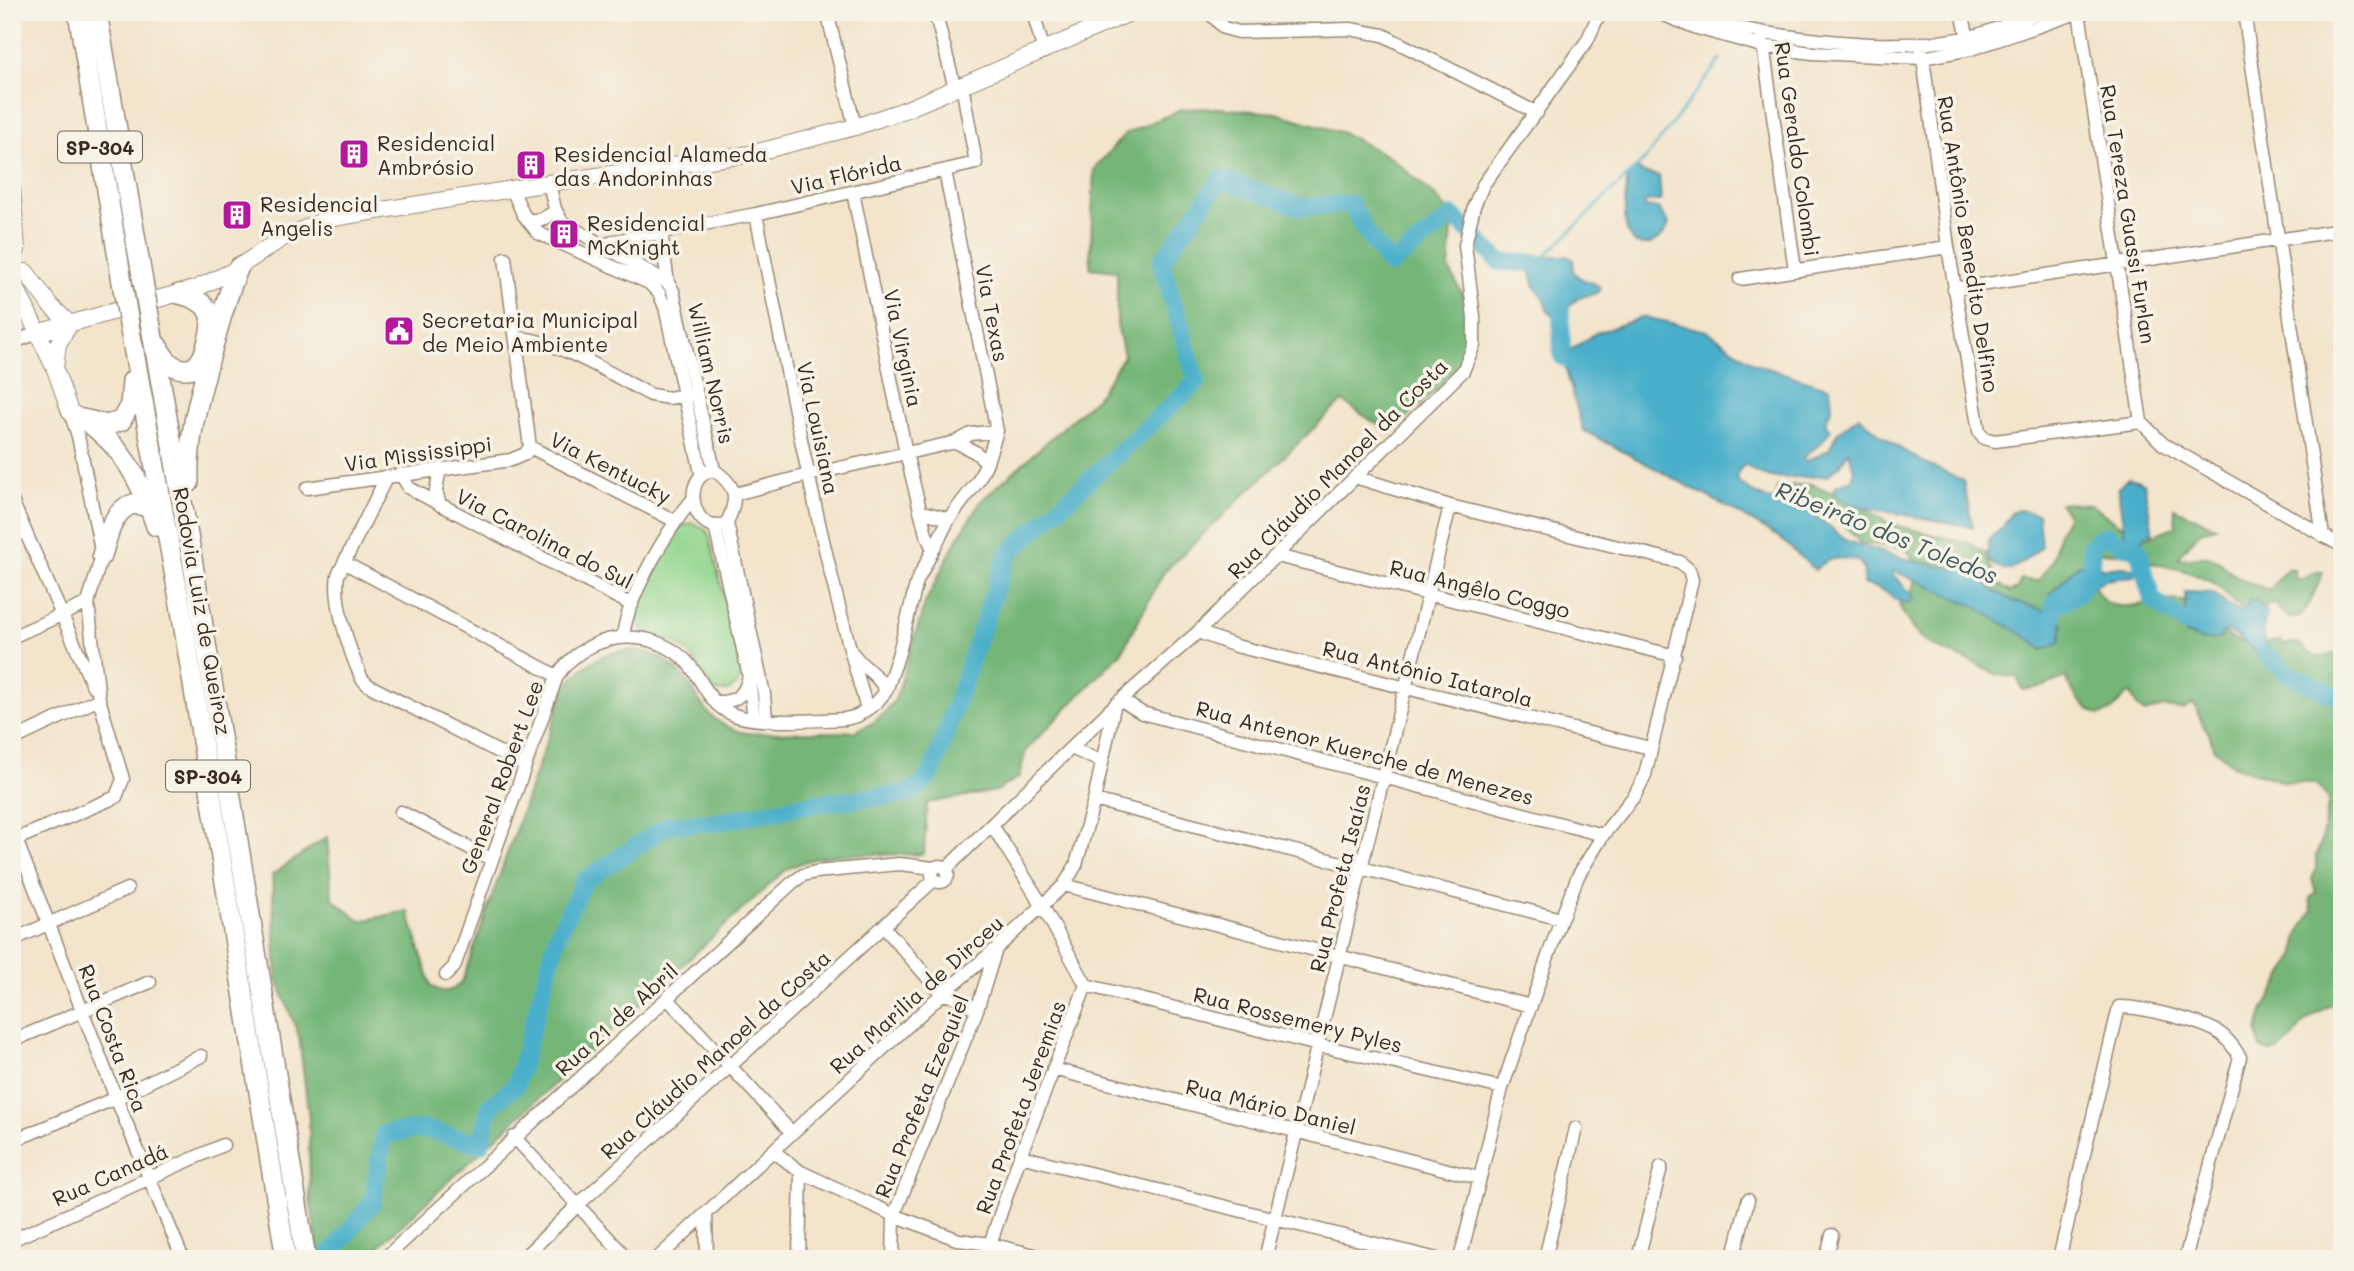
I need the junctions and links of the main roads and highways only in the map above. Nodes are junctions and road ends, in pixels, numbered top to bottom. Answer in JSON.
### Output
{"nodes":[{"id":1,"x":78,"y":12,"type":"edge"},
{"id":2,"x":97,"y":12,"type":"edge"},
{"id":3,"x":1131,"y":13,"type":"edge"},
{"id":4,"x":12,"y":188,"type":"edge"},
{"id":5,"x":14,"y":250,"type":"edge"},
{"id":6,"x":239,"y":267,"type":"junction"},
{"id":7,"x":17,"y":276,"type":"edge"},
{"id":8,"x":211,"y":282,"type":"junction"},
{"id":9,"x":179,"y":294,"type":"junction"},
{"id":10,"x":227,"y":298,"type":"junction"},
{"id":11,"x":208,"y":309,"type":"junction"},
{"id":12,"x":70,"y":324,"type":"junction"},
{"id":13,"x":37,"y":333,"type":"junction"},
{"id":14,"x":152,"y":333,"type":"junction"},
{"id":15,"x":133,"y":352,"type":"junction"},
{"id":16,"x":55,"y":369,"type":"junction"},
{"id":17,"x":77,"y":416,"type":"junction"},
{"id":18,"x":150,"y":507,"type":"junction"},
{"id":19,"x":102,"y":555,"type":"road end"},
{"id":20,"x":192,"y":558,"type":"junction"},
{"id":21,"x":180,"y":604,"type":"junction"},
{"id":22,"x":286,"y":1259,"type":"edge"},
{"id":23,"x":306,"y":1259,"type":"edge"}],
"edges":[{"from":1,"to":15,"type":"highway","name":"Rodovia Luiz de Queiroz","number":"SP-304","bridge":true},
{"from":2,"to":14,"type":"highway","name":"Rodovia Luiz de Queiroz","number":"SP-304","bridge":true},
{"from":3,"to":6,"type":"main road"},
{"from":4,"to":5,"type":"main road"},
{"from":5,"to":7,"type":"main road"},
{"from":6,"to":8,"type":"main road"},
{"from":6,"to":10,"type":"highway"},
{"from":7,"to":12,"type":"main road"},
{"from":7,"to":13,"type":"main road"},
{"from":8,"to":9,"type":"main road"},
{"from":8,"to":10,"type":"highway"},
{"from":8,"to":11,"type":"highway"},
{"from":9,"to":11,"type":"highway"},
{"from":9,"to":12,"type":"main road"},
{"from":10,"to":20,"type":"highway"},
{"from":11,"to":14,"type":"highway"},
{"from":12,"to":13,"type":"main road"},
{"from":12,"to":16,"type":"main road"},
{"from":13,"to":16,"type":"main road"},
{"from":14,"to":20,"type":"highway","name":"Rodovia Luiz de Queiroz","number":"SP-304"},
{"from":15,"to":17,"type":"highway"},
{"from":15,"to":21,"type":"highway","name":"Rodovia Luiz de Queiroz","number":"SP-304"},
{"from":16,"to":17,"type":"main road"},
{"from":17,"to":18,"type":"highway"},
{"from":18,"to":19,"type":"highway"},
{"from":18,"to":21,"type":"highway"},
{"from":20,"to":23,"type":"highway","name":"Rodovia Luiz de Queiroz","number":"SP-304"},
{"from":21,"to":22,"type":"highway","name":"Rodovia Luiz de Queiroz","number":"SP-304"}]}
